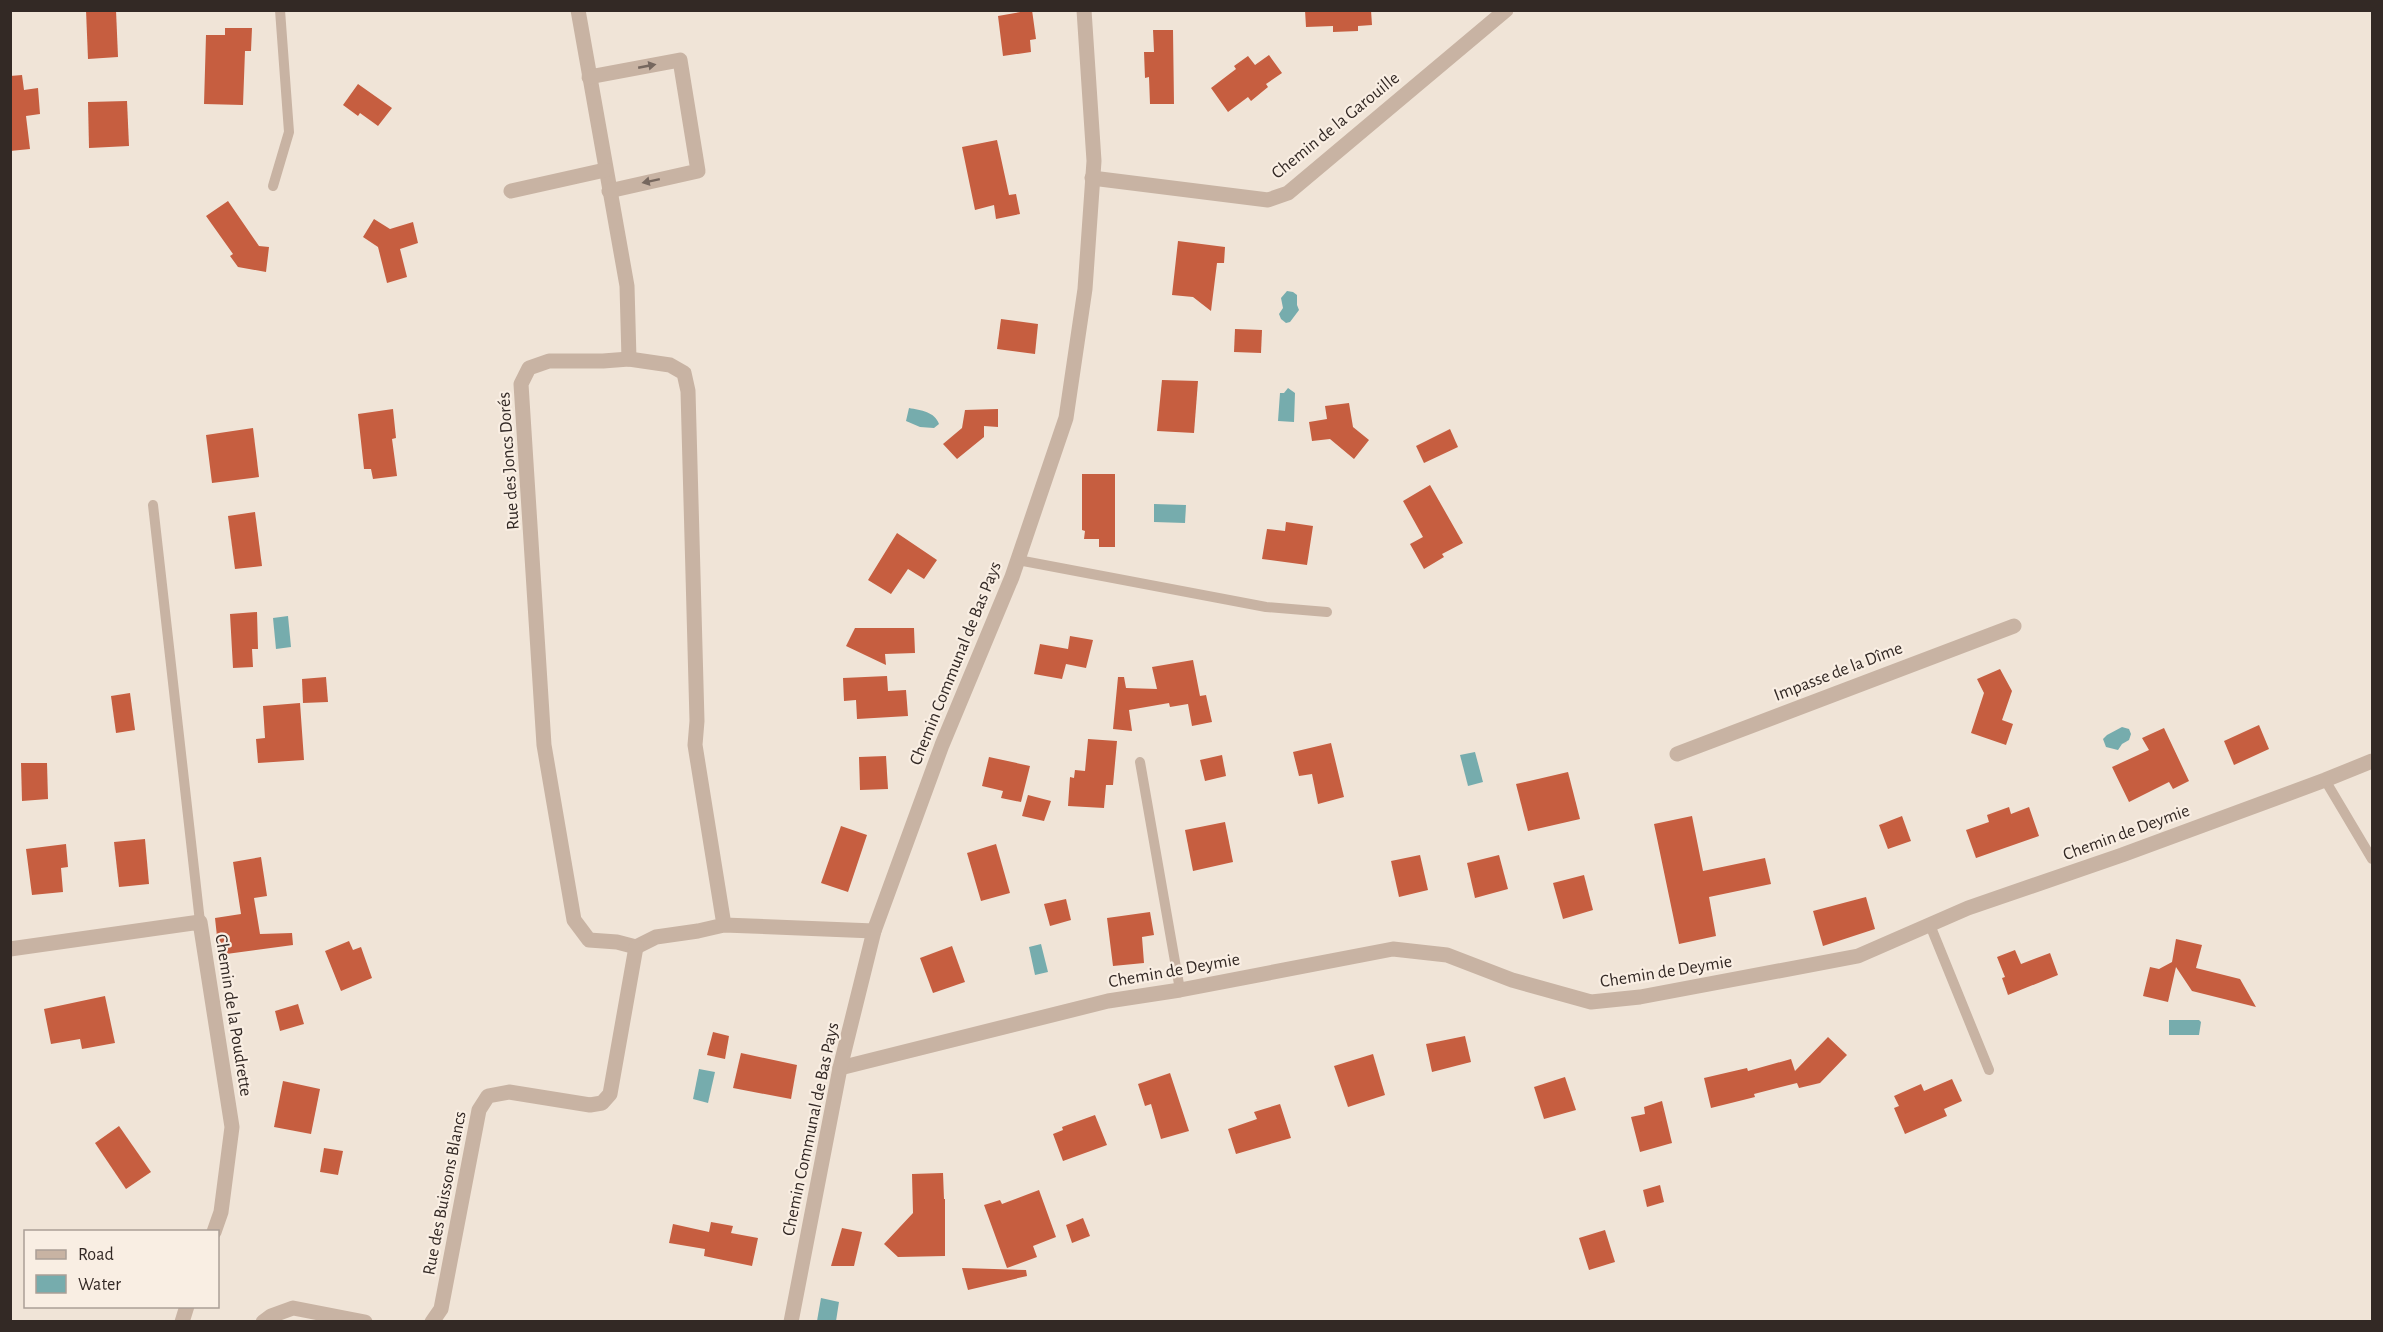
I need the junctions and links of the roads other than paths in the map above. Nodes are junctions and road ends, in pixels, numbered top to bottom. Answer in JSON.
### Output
{"nodes":[{"id":1,"x":280,"y":10,"type":"edge"},
{"id":2,"x":578,"y":10,"type":"edge"},
{"id":3,"x":1084,"y":10,"type":"edge"},
{"id":4,"x":1506,"y":10,"type":"edge"},
{"id":5,"x":590,"y":78,"type":"junction"},
{"id":6,"x":605,"y":170,"type":"junction"},
{"id":7,"x":1092,"y":178,"type":"junction"},
{"id":8,"x":273,"y":186,"type":"dead end"},
{"id":9,"x":609,"y":190,"type":"junction"},
{"id":10,"x":511,"y":191,"type":"dead end"},
{"id":11,"x":629,"y":359,"type":"junction"},
{"id":12,"x":153,"y":505,"type":"dead end"},
{"id":13,"x":1018,"y":560,"type":"junction"},
{"id":14,"x":1327,"y":612,"type":"dead end"},
{"id":15,"x":2014,"y":626,"type":"dead end"},
{"id":16,"x":1677,"y":754,"type":"dead end"},
{"id":17,"x":2373,"y":761,"type":"edge"},
{"id":18,"x":1140,"y":762,"type":"dead end"},
{"id":19,"x":2325,"y":780,"type":"junction"},
{"id":20,"x":2373,"y":859,"type":"edge"},
{"id":21,"x":200,"y":922,"type":"junction"},
{"id":22,"x":724,"y":925,"type":"junction"},
{"id":23,"x":1930,"y":925,"type":"junction"},
{"id":24,"x":874,"y":932,"type":"junction"},
{"id":25,"x":636,"y":947,"type":"junction"},
{"id":26,"x":10,"y":949,"type":"edge"},
{"id":27,"x":1180,"y":990,"type":"junction"},
{"id":28,"x":840,"y":1068,"type":"junction"},
{"id":29,"x":1989,"y":1070,"type":"dead end"},
{"id":30,"x":215,"y":1230,"type":"edge"},
{"id":31,"x":264,"y":1322,"type":"edge"},
{"id":32,"x":365,"y":1322,"type":"edge"},
{"id":33,"x":432,"y":1322,"type":"edge"},
{"id":34,"x":791,"y":1322,"type":"edge"}],
"edges":[{"from":1,"to":8,"type":"lane"},
{"from":2,"to":5,"type":"street"},
{"from":3,"to":7,"type":"street","name":"Chemin Communal de Bas Pays"},
{"from":4,"to":7,"type":"street","name":"Chemin de la Garouille"},
{"from":5,"to":6,"type":"street"},
{"from":5,"to":9,"type":"street","one_way":true},
{"from":6,"to":9,"type":"street"},
{"from":6,"to":10,"type":"street"},
{"from":7,"to":13,"type":"street","name":"Chemin Communal de Bas Pays"},
{"from":9,"to":11,"type":"street"},
{"from":11,"to":22,"type":"street","name":"Rue des Joncs Dorés"},
{"from":11,"to":25,"type":"street","name":"Rue des Joncs Dorés"},
{"from":12,"to":21,"type":"lane"},
{"from":13,"to":14,"type":"lane"},
{"from":13,"to":24,"type":"street","name":"Chemin Communal de Bas Pays"},
{"from":15,"to":16,"type":"street","name":"Impasse de la Dîme"},
{"from":17,"to":19,"type":"street","name":"Chemin de Deymie"},
{"from":18,"to":27,"type":"lane"},
{"from":19,"to":20,"type":"lane"},
{"from":19,"to":23,"type":"street","name":"Chemin de Deymie"},
{"from":21,"to":26,"type":"street","name":"Chemin de la Poudrette"},
{"from":21,"to":30,"type":"street","name":"Chemin de la Poudrette"},
{"from":22,"to":24,"type":"street"},
{"from":22,"to":25,"type":"street"},
{"from":23,"to":27,"type":"street","name":"Chemin de Deymie"},
{"from":23,"to":29,"type":"lane"},
{"from":24,"to":28,"type":"street","name":"Chemin Communal de Bas Pays"},
{"from":25,"to":33,"type":"street","name":"Rue des Buissons Blancs"},
{"from":27,"to":28,"type":"street","name":"Chemin de Deymie"},
{"from":28,"to":34,"type":"street","name":"Chemin Communal de Bas Pays"},
{"from":31,"to":32,"type":"street"}]}
